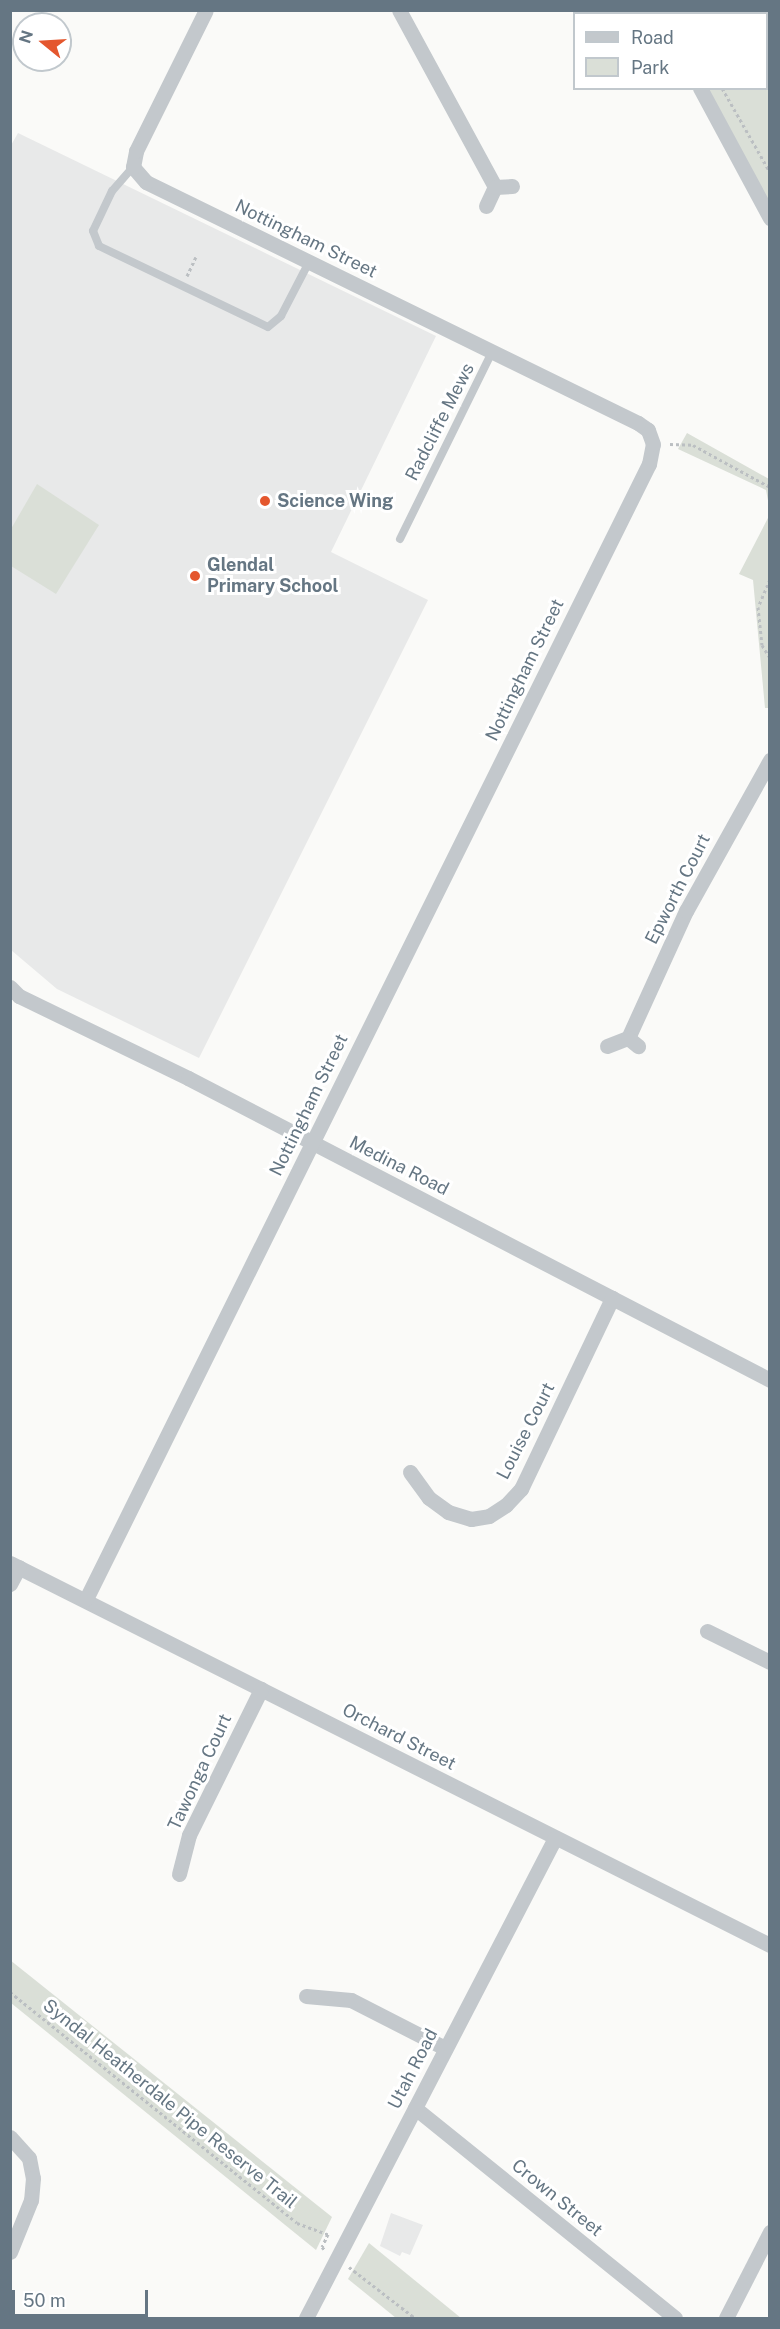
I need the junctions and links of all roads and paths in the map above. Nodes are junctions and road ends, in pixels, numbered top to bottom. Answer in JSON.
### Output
{"nodes":[{"id":1,"x":206,"y":10,"type":"edge"},
{"id":2,"x":399,"y":10,"type":"edge"},
{"id":3,"x":701,"y":90,"type":"edge"},
{"id":4,"x":723,"y":90,"type":"edge"},
{"id":5,"x":133,"y":167,"type":"junction"},
{"id":6,"x":770,"y":172,"type":"edge"},
{"id":7,"x":512,"y":186,"type":"dead end"},
{"id":8,"x":495,"y":187,"type":"junction"},
{"id":9,"x":486,"y":206,"type":"dead end"},
{"id":10,"x":770,"y":218,"type":"edge"},
{"id":11,"x":309,"y":262,"type":"junction"},
{"id":12,"x":492,"y":352,"type":"junction"},
{"id":13,"x":653,"y":444,"type":"junction"},
{"id":14,"x":770,"y":487,"type":"edge"},
{"id":15,"x":400,"y":539,"type":"dead end"},
{"id":16,"x":770,"y":579,"type":"edge"},
{"id":17,"x":770,"y":658,"type":"edge"},
{"id":18,"x":770,"y":760,"type":"edge"},
{"id":19,"x":10,"y":987,"type":"edge"},
{"id":20,"x":607,"y":1047,"type":"dead end"},
{"id":21,"x":312,"y":1144,"type":"junction"},
{"id":22,"x":612,"y":1298,"type":"junction"},
{"id":23,"x":770,"y":1380,"type":"edge"},
{"id":24,"x":410,"y":1472,"type":"dead end"},
{"id":25,"x":15,"y":1565,"type":"edge"},
{"id":26,"x":10,"y":1584,"type":"edge"},
{"id":27,"x":86,"y":1599,"type":"junction"},
{"id":28,"x":707,"y":1631,"type":"dead end"},
{"id":29,"x":770,"y":1662,"type":"edge"},
{"id":30,"x":261,"y":1689,"type":"junction"},
{"id":31,"x":555,"y":1838,"type":"junction"},
{"id":32,"x":179,"y":1874,"type":"dead end"},
{"id":33,"x":770,"y":1945,"type":"edge"},
{"id":34,"x":10,"y":1992,"type":"edge"},
{"id":35,"x":306,"y":1996,"type":"dead end"},
{"id":36,"x":445,"y":2048,"type":"junction"},
{"id":37,"x":415,"y":2108,"type":"junction"},
{"id":38,"x":10,"y":2137,"type":"edge"},
{"id":39,"x":770,"y":2232,"type":"edge"},
{"id":40,"x":10,"y":2253,"type":"edge"},
{"id":41,"x":337,"y":2258,"type":"junction"},
{"id":42,"x":306,"y":2319,"type":"edge"},
{"id":43,"x":415,"y":2319,"type":"edge"},
{"id":44,"x":675,"y":2319,"type":"edge"},
{"id":45,"x":726,"y":2319,"type":"edge"}],
"edges":[{"from":1,"to":5,"type":"street"},
{"from":2,"to":8,"type":"street"},
{"from":3,"to":10,"type":"street"},
{"from":4,"to":6,"type":"path"},
{"from":5,"to":11,"type":"street","name":"Nottingham Street"},
{"from":5,"to":11,"type":"lane"},
{"from":7,"to":8,"type":"street"},
{"from":8,"to":9,"type":"street"},
{"from":11,"to":12,"type":"street","name":"Nottingham Street"},
{"from":12,"to":13,"type":"street","name":"Nottingham Street"},
{"from":12,"to":15,"type":"lane","name":"Radcliffe Mews"},
{"from":13,"to":14,"type":"path"},
{"from":13,"to":21,"type":"street","name":"Nottingham Street"},
{"from":16,"to":17,"type":"path"},
{"from":18,"to":20,"type":"street","name":"Epworth Court"},
{"from":19,"to":21,"type":"street","name":"Medina Road"},
{"from":21,"to":22,"type":"street","name":"Medina Road"},
{"from":21,"to":27,"type":"street","name":"Nottingham Street"},
{"from":22,"to":23,"type":"street","name":"Medina Road"},
{"from":22,"to":24,"type":"street","name":"Louise Court"},
{"from":25,"to":26,"type":"street"},
{"from":25,"to":27,"type":"street","name":"Orchard Street"},
{"from":27,"to":30,"type":"street","name":"Orchard Street"},
{"from":28,"to":29,"type":"street"},
{"from":30,"to":31,"type":"street","name":"Orchard Street"},
{"from":30,"to":32,"type":"street","name":"Tawonga Court"},
{"from":31,"to":33,"type":"street","name":"Orchard Street"},
{"from":31,"to":36,"type":"street","name":"Utah Road"},
{"from":34,"to":41,"type":"path","name":"Syndal Heatherdale Pipe Reserve Trail"},
{"from":35,"to":36,"type":"street"},
{"from":36,"to":37,"type":"street","name":"Utah Road"},
{"from":37,"to":41,"type":"street","name":"Utah Road"},
{"from":37,"to":44,"type":"street","name":"Crown Street"},
{"from":38,"to":40,"type":"street"},
{"from":39,"to":45,"type":"street"},
{"from":41,"to":42,"type":"street","name":"Utah Road"},
{"from":41,"to":43,"type":"path","name":"Syndal Heatherdale Pipe Reserve Trail"}]}
